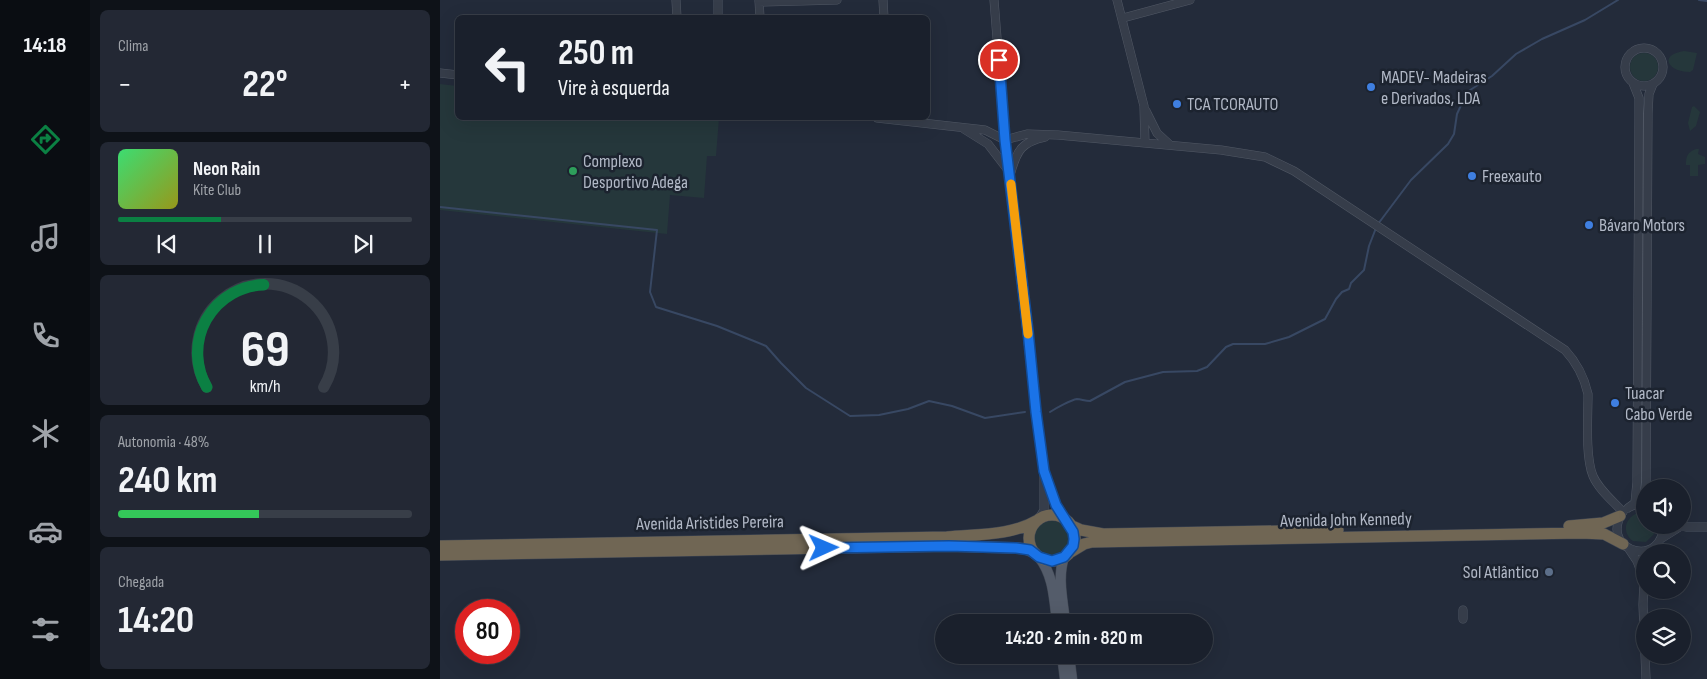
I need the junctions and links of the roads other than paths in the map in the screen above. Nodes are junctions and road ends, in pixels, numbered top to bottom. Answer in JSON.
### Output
{"nodes":[{"id":1,"x":676,"y":0,"type":"edge"},
{"id":2,"x":718,"y":0,"type":"edge"},
{"id":3,"x":837,"y":0,"type":"edge"},
{"id":4,"x":883,"y":0,"type":"edge"},
{"id":5,"x":994,"y":0,"type":"edge"},
{"id":6,"x":1117,"y":0,"type":"edge"},
{"id":7,"x":1186,"y":0,"type":"edge"},
{"id":8,"x":759,"y":1,"type":"edge"},
{"id":9,"x":677,"y":15,"type":"edge"},
{"id":10,"x":718,"y":15,"type":"edge"},
{"id":11,"x":760,"y":15,"type":"edge"},
{"id":12,"x":884,"y":15,"type":"edge"},
{"id":13,"x":1123,"y":18,"type":"junction"},
{"id":14,"x":440,"y":73,"type":"edge"},
{"id":15,"x":455,"y":75,"type":"edge"},
{"id":16,"x":1633,"y":83,"type":"junction"},
{"id":17,"x":1653,"y":84,"type":"junction"},
{"id":18,"x":1144,"y":106,"type":"junction"},
{"id":19,"x":905,"y":120,"type":"edge"},
{"id":20,"x":955,"y":126,"type":"junction"},
{"id":21,"x":1058,"y":135,"type":"junction"},
{"id":22,"x":1005,"y":140,"type":"junction"},
{"id":23,"x":1145,"y":142,"type":"junction"},
{"id":24,"x":1176,"y":146,"type":"junction"},
{"id":25,"x":1010,"y":174,"type":"junction"},
{"id":26,"x":1044,"y":471,"type":"junction"},
{"id":27,"x":1646,"y":479,"type":"edge"},
{"id":28,"x":1636,"y":505,"type":"edge"},
{"id":29,"x":1624,"y":512,"type":"junction"},
{"id":30,"x":1038,"y":520,"type":"junction"},
{"id":31,"x":1068,"y":523,"type":"junction"},
{"id":32,"x":1691,"y":526,"type":"edge"},
{"id":33,"x":1707,"y":527,"type":"edge"},
{"id":34,"x":1662,"y":534,"type":"edge"},
{"id":35,"x":1668,"y":534,"type":"edge"},
{"id":36,"x":1662,"y":538,"type":"junction"},
{"id":37,"x":1658,"y":544,"type":"edge"},
{"id":38,"x":440,"y":546,"type":"edge"},
{"id":39,"x":1626,"y":546,"type":"junction"},
{"id":40,"x":1636,"y":549,"type":"edge"},
{"id":41,"x":440,"y":555,"type":"edge"},
{"id":42,"x":1037,"y":555,"type":"junction"},
{"id":43,"x":1067,"y":555,"type":"junction"},
{"id":44,"x":1636,"y":560,"type":"edge"},
{"id":45,"x":1643,"y":599,"type":"edge"},
{"id":46,"x":1463,"y":610,"type":"dead end"},
{"id":47,"x":1056,"y":614,"type":"edge"},
{"id":48,"x":1065,"y":614,"type":"edge"},
{"id":49,"x":1463,"y":619,"type":"dead end"},
{"id":50,"x":1063,"y":664,"type":"edge"},
{"id":51,"x":1071,"y":664,"type":"edge"},
{"id":52,"x":1065,"y":679,"type":"edge"},
{"id":53,"x":1072,"y":679,"type":"edge"},
{"id":54,"x":1646,"y":679,"type":"edge"}],
"edges":[{"from":1,"to":9,"type":"street"},
{"from":2,"to":10,"type":"street"},
{"from":3,"to":8,"type":"street"},
{"from":4,"to":12,"type":"street"},
{"from":5,"to":22,"type":"street"},
{"from":6,"to":13,"type":"street"},
{"from":7,"to":13,"type":"street"},
{"from":8,"to":11,"type":"street"},
{"from":13,"to":18,"type":"street"},
{"from":14,"to":15,"type":"street"},
{"from":16,"to":17,"type":"street"},
{"from":16,"to":17,"type":"street"},
{"from":16,"to":29,"type":"street"},
{"from":17,"to":27,"type":"street"},
{"from":18,"to":23,"type":"street"},
{"from":18,"to":24,"type":"street"},
{"from":19,"to":20,"type":"street"},
{"from":20,"to":22,"type":"street"},
{"from":20,"to":25,"type":"street"},
{"from":21,"to":22,"type":"street"},
{"from":21,"to":23,"type":"street"},
{"from":21,"to":25,"type":"street"},
{"from":22,"to":25,"type":"street"},
{"from":23,"to":24,"type":"street"},
{"from":24,"to":29,"type":"street"},
{"from":25,"to":26,"type":"street"},
{"from":26,"to":30,"type":"street"},
{"from":26,"to":31,"type":"street"},
{"from":28,"to":29,"type":"street"},
{"from":29,"to":31,"type":"highway","name":"Avenida John Kennedy"},
{"from":29,"to":39,"type":"street"},
{"from":30,"to":31,"type":"highway"},
{"from":30,"to":38,"type":"highway","name":"Avenida Aristides Pereira"},
{"from":30,"to":42,"type":"highway"},
{"from":31,"to":43,"type":"highway"},
{"from":32,"to":33,"type":"street"},
{"from":34,"to":36,"type":"street"},
{"from":35,"to":36,"type":"street"},
{"from":36,"to":37,"type":"street"},
{"from":39,"to":40,"type":"street"},
{"from":39,"to":43,"type":"highway","name":"Avenida John Kennedy"},
{"from":39,"to":44,"type":"street"},
{"from":41,"to":42,"type":"highway","name":"Avenida Aristides Pereira"},
{"from":42,"to":43,"type":"highway"},
{"from":42,"to":47,"type":"main road"},
{"from":43,"to":48,"type":"main road"},
{"from":45,"to":54,"type":"street"},
{"from":46,"to":49,"type":"street"},
{"from":50,"to":52,"type":"main road"},
{"from":51,"to":53,"type":"main road"}]}
